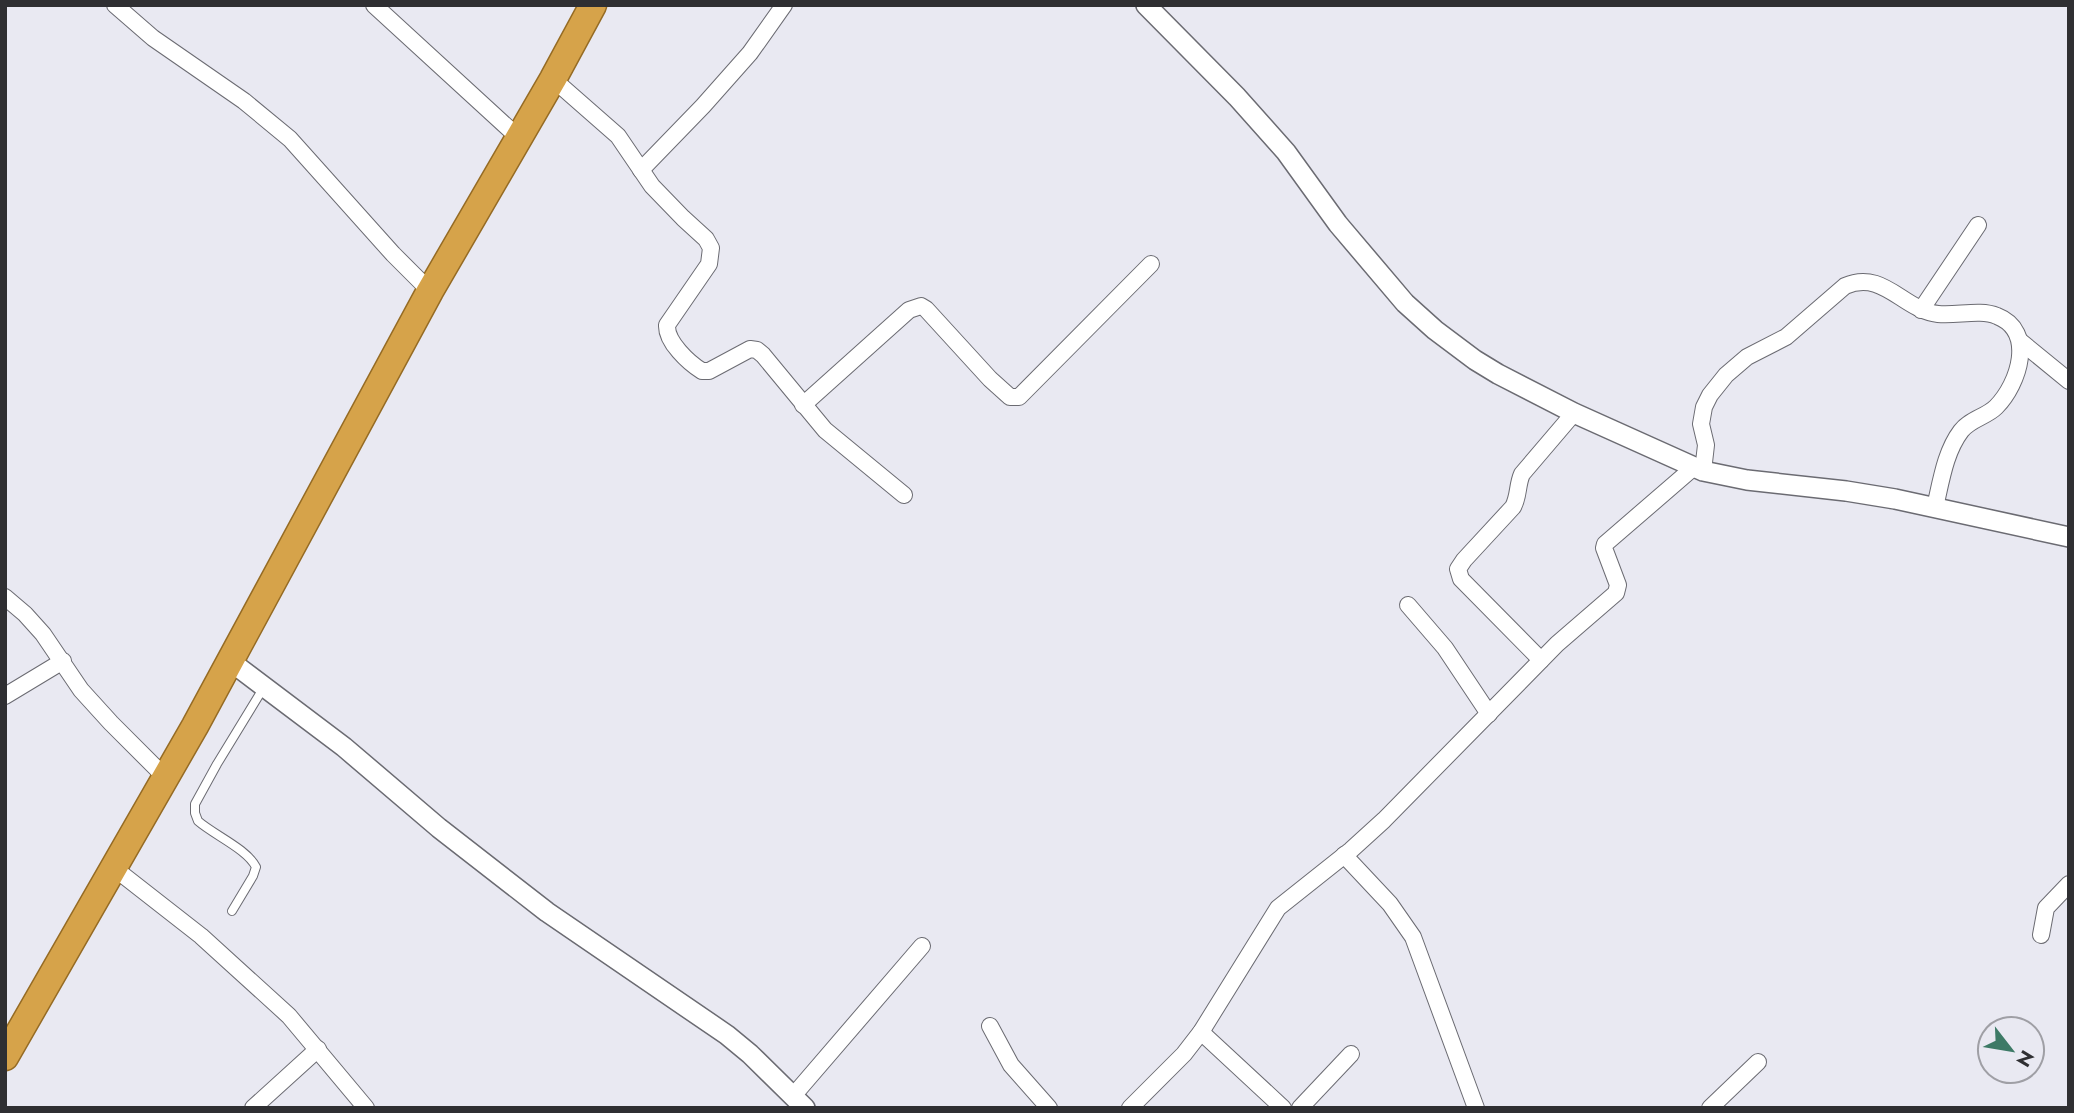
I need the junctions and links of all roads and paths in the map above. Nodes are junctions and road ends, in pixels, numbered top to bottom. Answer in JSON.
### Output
{"nodes":[{"id":1,"x":115,"y":5,"type":"edge"},
{"id":2,"x":374,"y":5,"type":"edge"},
{"id":3,"x":593,"y":5,"type":"edge"},
{"id":4,"x":784,"y":5,"type":"edge"},
{"id":5,"x":1146,"y":5,"type":"edge"},
{"id":6,"x":553,"y":79,"type":"junction"},
{"id":7,"x":519,"y":138,"type":"junction"},
{"id":8,"x":641,"y":170,"type":"junction"},
{"id":9,"x":1978,"y":225,"type":"dead end"},
{"id":10,"x":1151,"y":264,"type":"dead end"},
{"id":11,"x":430,"y":291,"type":"junction"},
{"id":12,"x":1921,"y":310,"type":"junction"},
{"id":13,"x":2020,"y":341,"type":"junction"},
{"id":14,"x":2069,"y":381,"type":"edge"},
{"id":15,"x":803,"y":405,"type":"junction"},
{"id":16,"x":1574,"y":413,"type":"junction"},
{"id":17,"x":1698,"y":469,"type":"junction"},
{"id":18,"x":904,"y":495,"type":"dead end"},
{"id":19,"x":1935,"y":507,"type":"junction"},
{"id":20,"x":2069,"y":537,"type":"edge"},
{"id":21,"x":5,"y":597,"type":"edge"},
{"id":22,"x":1408,"y":605,"type":"dead end"},
{"id":23,"x":1541,"y":660,"type":"junction"},
{"id":24,"x":230,"y":661,"type":"junction"},
{"id":25,"x":63,"y":662,"type":"junction"},
{"id":26,"x":264,"y":687,"type":"junction"},
{"id":27,"x":5,"y":696,"type":"edge"},
{"id":28,"x":1489,"y":714,"type":"junction"},
{"id":29,"x":166,"y":777,"type":"junction"},
{"id":30,"x":1348,"y":853,"type":"junction"},
{"id":31,"x":114,"y":868,"type":"junction"},
{"id":32,"x":2069,"y":884,"type":"edge"},
{"id":33,"x":232,"y":911,"type":"dead end"},
{"id":34,"x":2041,"y":935,"type":"dead end"},
{"id":35,"x":922,"y":946,"type":"dead end"},
{"id":36,"x":990,"y":1026,"type":"dead end"},
{"id":37,"x":1201,"y":1032,"type":"junction"},
{"id":38,"x":317,"y":1049,"type":"junction"},
{"id":39,"x":1351,"y":1054,"type":"dead end"},
{"id":40,"x":5,"y":1057,"type":"edge"},
{"id":41,"x":1758,"y":1062,"type":"dead end"},
{"id":42,"x":799,"y":1102,"type":"edge"},
{"id":43,"x":253,"y":1108,"type":"edge"},
{"id":44,"x":366,"y":1108,"type":"edge"},
{"id":45,"x":1049,"y":1108,"type":"edge"},
{"id":46,"x":1130,"y":1108,"type":"edge"},
{"id":47,"x":1283,"y":1108,"type":"edge"},
{"id":48,"x":1300,"y":1108,"type":"edge"},
{"id":49,"x":1476,"y":1108,"type":"edge"},
{"id":50,"x":1710,"y":1108,"type":"edge"}],
"edges":[{"from":1,"to":11,"type":"street"},
{"from":2,"to":7,"type":"street"},
{"from":3,"to":6,"type":"highway"},
{"from":4,"to":8,"type":"street"},
{"from":5,"to":16,"type":"street"},
{"from":6,"to":7,"type":"highway"},
{"from":6,"to":8,"type":"street"},
{"from":7,"to":11,"type":"highway"},
{"from":8,"to":15,"type":"street"},
{"from":9,"to":12,"type":"street"},
{"from":10,"to":15,"type":"street"},
{"from":11,"to":24,"type":"highway"},
{"from":12,"to":13,"type":"street"},
{"from":12,"to":17,"type":"street"},
{"from":13,"to":14,"type":"street"},
{"from":13,"to":19,"type":"street"},
{"from":15,"to":18,"type":"street"},
{"from":16,"to":17,"type":"street"},
{"from":16,"to":23,"type":"street"},
{"from":17,"to":19,"type":"street"},
{"from":17,"to":23,"type":"street"},
{"from":19,"to":20,"type":"street"},
{"from":21,"to":25,"type":"street"},
{"from":22,"to":28,"type":"street"},
{"from":23,"to":28,"type":"street"},
{"from":24,"to":26,"type":"street"},
{"from":24,"to":29,"type":"highway"},
{"from":25,"to":27,"type":"street"},
{"from":25,"to":29,"type":"street"},
{"from":26,"to":33,"type":"lane"},
{"from":26,"to":42,"type":"street"},
{"from":28,"to":30,"type":"street"},
{"from":29,"to":31,"type":"highway"},
{"from":30,"to":37,"type":"street"},
{"from":30,"to":49,"type":"street"},
{"from":31,"to":38,"type":"street"},
{"from":31,"to":40,"type":"highway"},
{"from":32,"to":34,"type":"street"},
{"from":35,"to":42,"type":"street"},
{"from":36,"to":45,"type":"street"},
{"from":37,"to":46,"type":"street"},
{"from":37,"to":47,"type":"street"},
{"from":38,"to":43,"type":"street"},
{"from":38,"to":44,"type":"street"},
{"from":39,"to":48,"type":"street"},
{"from":41,"to":50,"type":"street"}]}
